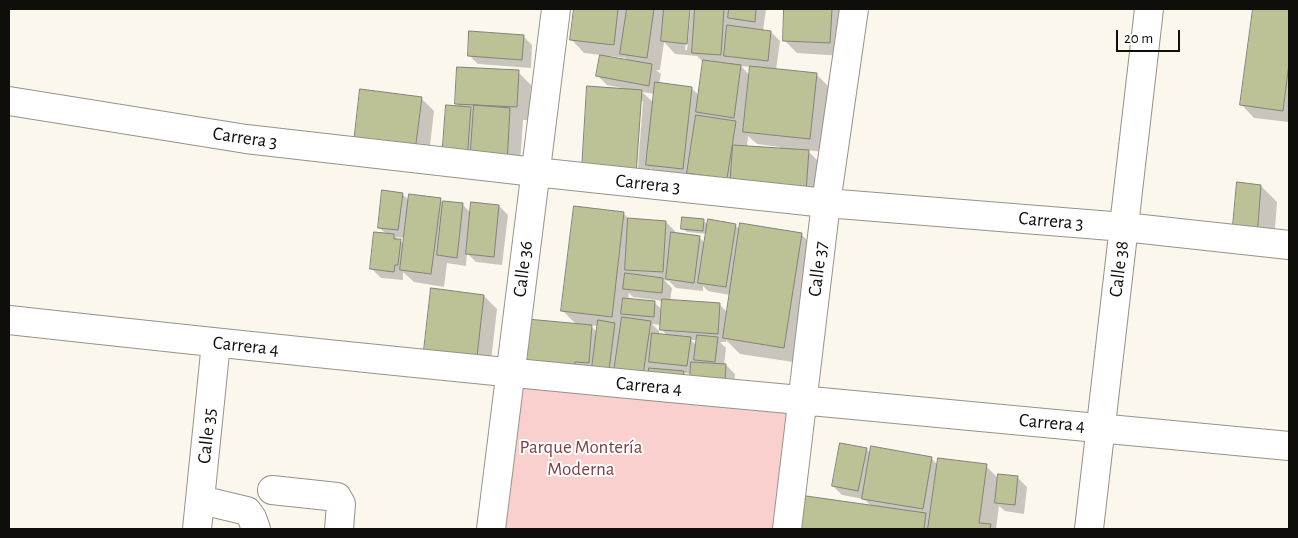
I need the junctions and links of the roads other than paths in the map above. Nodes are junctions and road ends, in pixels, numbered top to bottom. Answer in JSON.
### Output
{"nodes":[{"id":1,"x":556,"y":9,"type":"edge"},
{"id":2,"x":854,"y":9,"type":"edge"},
{"id":3,"x":1149,"y":9,"type":"edge"},
{"id":4,"x":9,"y":101,"type":"edge"},
{"id":5,"x":535,"y":172,"type":"junction"},
{"id":6,"x":826,"y":203,"type":"junction"},
{"id":7,"x":1124,"y":227,"type":"junction"},
{"id":8,"x":1289,"y":245,"type":"edge"},
{"id":9,"x":9,"y":320,"type":"edge"},
{"id":10,"x":216,"y":343,"type":"junction"},
{"id":11,"x":511,"y":373,"type":"junction"},
{"id":12,"x":802,"y":401,"type":"junction"},
{"id":13,"x":1101,"y":427,"type":"junction"},
{"id":14,"x":1289,"y":446,"type":"edge"},
{"id":15,"x":272,"y":490,"type":"dead end"},
{"id":16,"x":201,"y":500,"type":"junction"},
{"id":17,"x":197,"y":529,"type":"edge"},
{"id":18,"x":256,"y":529,"type":"edge"},
{"id":19,"x":339,"y":529,"type":"edge"},
{"id":20,"x":491,"y":529,"type":"edge"},
{"id":21,"x":787,"y":529,"type":"edge"},
{"id":22,"x":1089,"y":529,"type":"edge"}],
"edges":[{"from":1,"to":5,"type":"street","name":"Calle 36"},
{"from":2,"to":6,"type":"street","name":"Calle 37"},
{"from":3,"to":7,"type":"street","name":"Calle 38"},
{"from":4,"to":5,"type":"street","name":"Carrera 3"},
{"from":5,"to":6,"type":"street","name":"Carrera 3"},
{"from":5,"to":11,"type":"street","name":"Calle 36"},
{"from":6,"to":7,"type":"street","name":"Carrera 3"},
{"from":6,"to":12,"type":"street","name":"Calle 37"},
{"from":7,"to":8,"type":"street","name":"Carrera 3"},
{"from":7,"to":13,"type":"street","name":"Calle 38"},
{"from":9,"to":10,"type":"street","name":"Carrera 4"},
{"from":10,"to":11,"type":"street","name":"Carrera 4"},
{"from":10,"to":16,"type":"street","name":"Calle 35"},
{"from":11,"to":12,"type":"street","name":"Carrera 4"},
{"from":11,"to":20,"type":"street","name":"Calle 36"},
{"from":12,"to":13,"type":"street","name":"Carrera 4"},
{"from":12,"to":21,"type":"street","name":"Calle 37"},
{"from":13,"to":14,"type":"street","name":"Carrera 4"},
{"from":13,"to":22,"type":"street","name":"Calle 38"},
{"from":15,"to":19,"type":"street"},
{"from":16,"to":17,"type":"street","name":"Calle 35"},
{"from":16,"to":18,"type":"street"}]}
